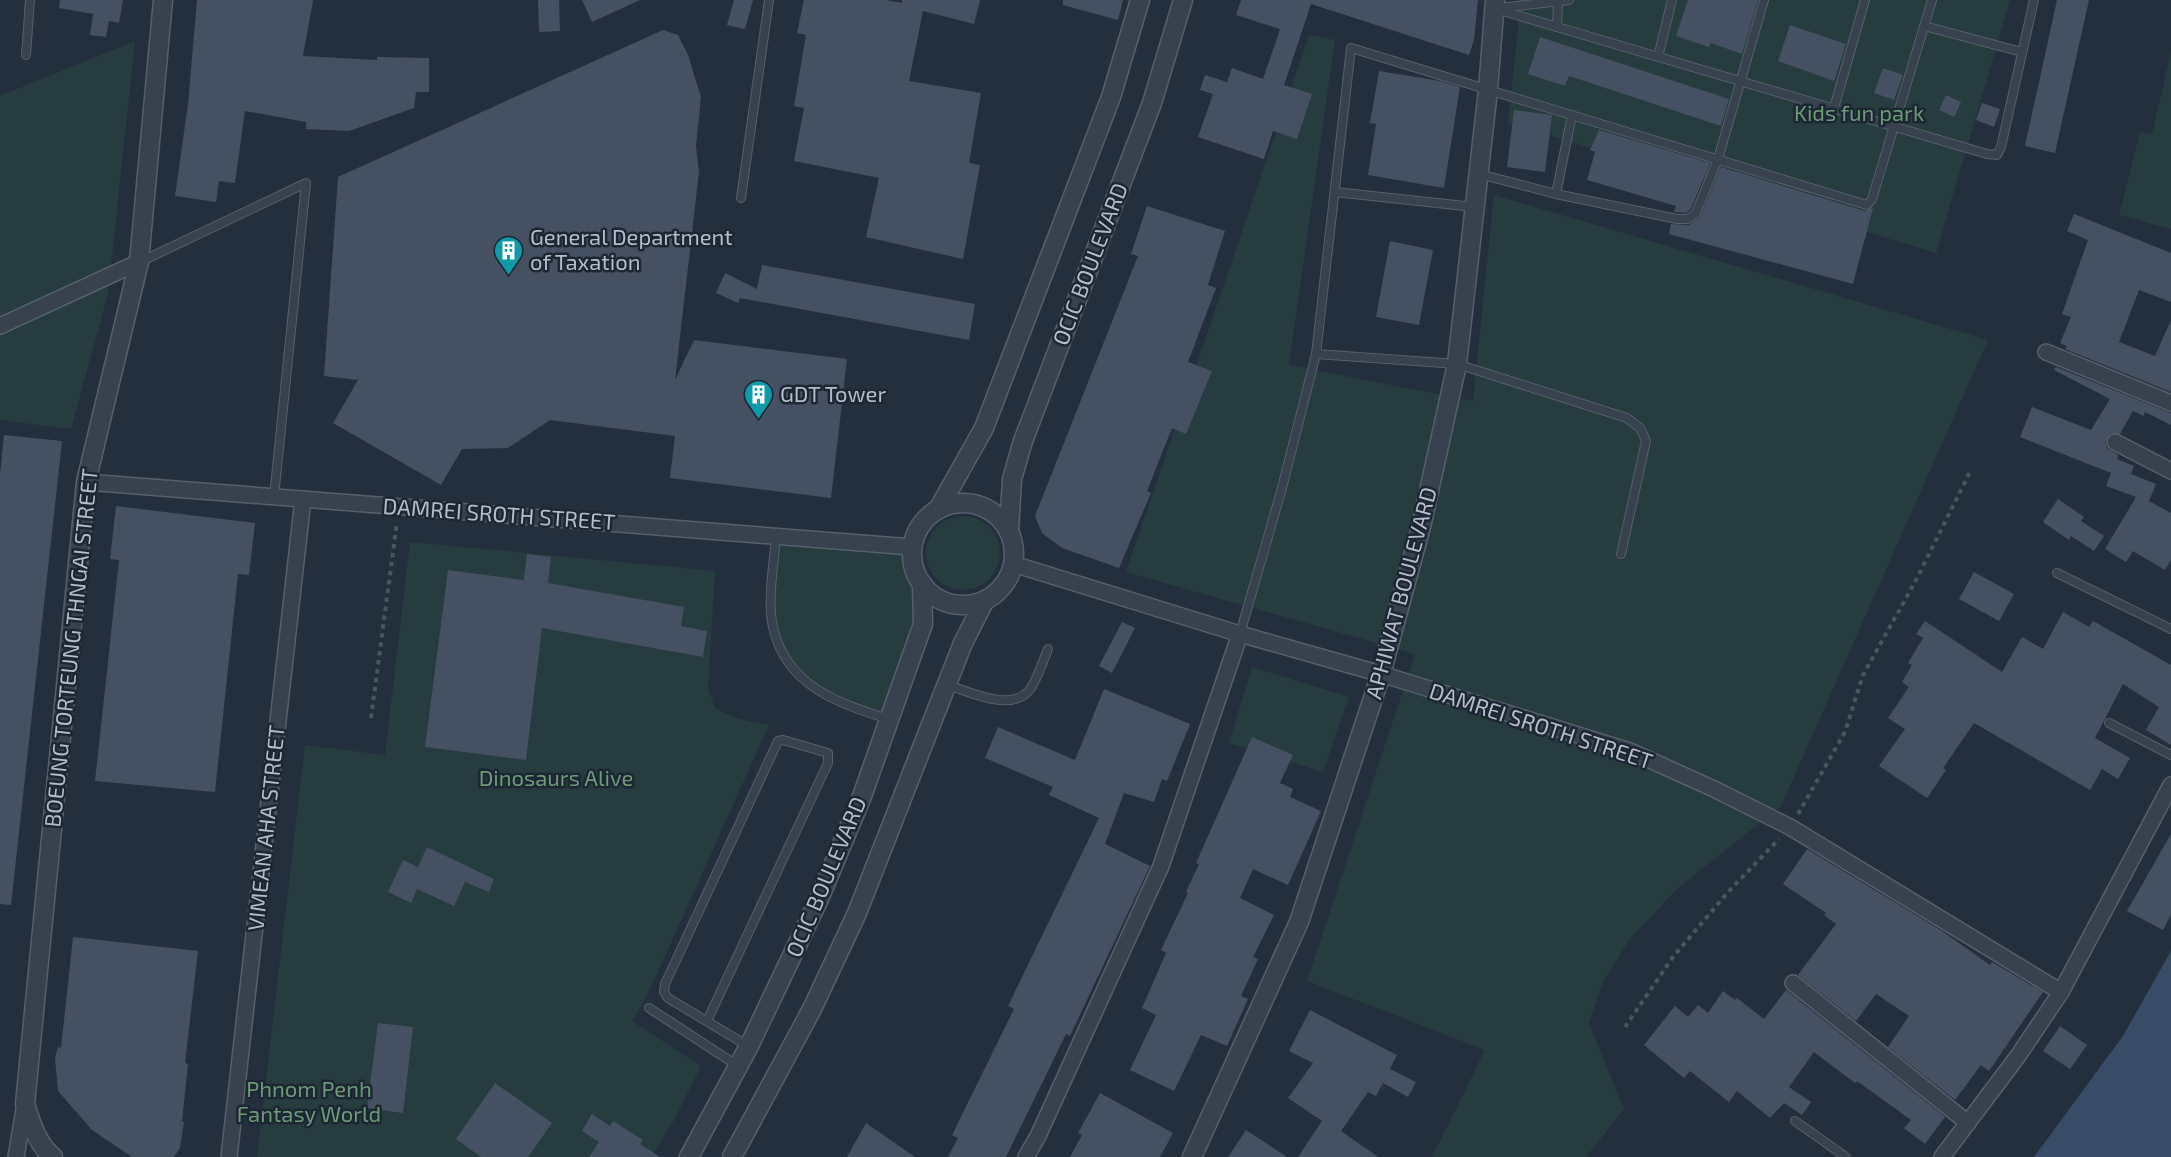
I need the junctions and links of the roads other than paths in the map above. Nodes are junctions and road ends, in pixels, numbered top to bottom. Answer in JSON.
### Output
{"nodes":[{"id":1,"x":30,"y":0,"type":"edge"},
{"id":2,"x":163,"y":0,"type":"edge"},
{"id":3,"x":769,"y":0,"type":"edge"},
{"id":4,"x":1140,"y":0,"type":"edge"},
{"id":5,"x":1183,"y":0,"type":"edge"},
{"id":6,"x":1569,"y":0,"type":"edge"},
{"id":7,"x":1672,"y":0,"type":"edge"},
{"id":8,"x":1764,"y":0,"type":"edge"},
{"id":9,"x":1865,"y":0,"type":"edge"},
{"id":10,"x":1932,"y":0,"type":"edge"},
{"id":11,"x":2034,"y":0,"type":"edge"},
{"id":12,"x":1558,"y":2,"type":"junction"},
{"id":13,"x":1495,"y":4,"type":"edge"},
{"id":14,"x":1924,"y":26,"type":"junction"},
{"id":15,"x":1557,"y":27,"type":"junction"},
{"id":16,"x":2022,"y":52,"type":"junction"},
{"id":17,"x":26,"y":55,"type":"dead end"},
{"id":18,"x":1658,"y":57,"type":"junction"},
{"id":19,"x":1740,"y":81,"type":"junction"},
{"id":20,"x":1488,"y":90,"type":"junction"},
{"id":21,"x":1834,"y":108,"type":"junction"},
{"id":22,"x":1572,"y":115,"type":"junction"},
{"id":23,"x":1894,"y":126,"type":"junction"},
{"id":24,"x":1718,"y":159,"type":"junction"},
{"id":25,"x":1479,"y":174,"type":"junction"},
{"id":26,"x":1335,"y":192,"type":"junction"},
{"id":27,"x":1556,"y":194,"type":"junction"},
{"id":28,"x":741,"y":198,"type":"dead end"},
{"id":29,"x":1475,"y":207,"type":"junction"},
{"id":30,"x":139,"y":262,"type":"junction"},
{"id":31,"x":0,"y":326,"type":"edge"},
{"id":32,"x":2046,"y":352,"type":"dead end"},
{"id":33,"x":1316,"y":354,"type":"junction"},
{"id":34,"x":1457,"y":364,"type":"junction"},
{"id":35,"x":2171,"y":403,"type":"edge"},
{"id":36,"x":2115,"y":442,"type":"dead end"},
{"id":37,"x":2171,"y":471,"type":"edge"},
{"id":38,"x":86,"y":482,"type":"junction"},
{"id":39,"x":274,"y":497,"type":"junction"},
{"id":40,"x":303,"y":499,"type":"junction"},
{"id":41,"x":939,"y":508,"type":"junction"},
{"id":42,"x":1009,"y":531,"type":"junction"},
{"id":43,"x":776,"y":536,"type":"junction"},
{"id":44,"x":912,"y":547,"type":"junction"},
{"id":45,"x":1621,"y":554,"type":"dead end"},
{"id":46,"x":1013,"y":564,"type":"junction"},
{"id":47,"x":2057,"y":573,"type":"dead end"},
{"id":48,"x":921,"y":583,"type":"junction"},
{"id":49,"x":985,"y":600,"type":"junction"},
{"id":50,"x":2171,"y":629,"type":"edge"},
{"id":51,"x":1240,"y":634,"type":"junction"},
{"id":52,"x":1048,"y":649,"type":"dead end"},
{"id":53,"x":1382,"y":674,"type":"junction"},
{"id":54,"x":947,"y":685,"type":"junction"},
{"id":55,"x":890,"y":719,"type":"junction"},
{"id":56,"x":2109,"y":723,"type":"dead end"},
{"id":57,"x":2171,"y":755,"type":"edge"},
{"id":58,"x":2171,"y":785,"type":"edge"},
{"id":59,"x":1793,"y":983,"type":"dead end"},
{"id":60,"x":2061,"y":992,"type":"junction"},
{"id":61,"x":649,"y":1008,"type":"dead end"},
{"id":62,"x":707,"y":1021,"type":"junction"},
{"id":63,"x":749,"y":1046,"type":"junction"},
{"id":64,"x":739,"y":1066,"type":"junction"},
{"id":65,"x":25,"y":1104,"type":"junction"},
{"id":66,"x":1795,"y":1121,"type":"dead end"},
{"id":67,"x":1968,"y":1123,"type":"junction"},
{"id":68,"x":16,"y":1157,"type":"edge"},
{"id":69,"x":53,"y":1157,"type":"edge"},
{"id":70,"x":229,"y":1157,"type":"edge"},
{"id":71,"x":690,"y":1157,"type":"edge"},
{"id":72,"x":732,"y":1157,"type":"edge"},
{"id":73,"x":1026,"y":1157,"type":"edge"},
{"id":74,"x":1192,"y":1157,"type":"edge"},
{"id":75,"x":1846,"y":1157,"type":"edge"},
{"id":76,"x":1942,"y":1157,"type":"edge"}],
"edges":[{"from":1,"to":17,"type":"lane"},
{"from":2,"to":30,"type":"street","name":"BOEUNG TORTEUNG THNGAI STREET"},
{"from":3,"to":28,"type":"lane"},
{"from":4,"to":41,"type":"street","name":"OCIC BOULEVARD"},
{"from":5,"to":42,"type":"street","name":"OCIC BOULEVARD"},
{"from":6,"to":12,"type":"lane"},
{"from":7,"to":18,"type":"lane"},
{"from":8,"to":19,"type":"lane"},
{"from":9,"to":21,"type":"lane"},
{"from":10,"to":14,"type":"lane"},
{"from":11,"to":16,"type":"lane"},
{"from":12,"to":13,"type":"lane"},
{"from":12,"to":15,"type":"lane"},
{"from":13,"to":15,"type":"lane"},
{"from":13,"to":20,"type":"street","name":"APHIWAT BOULEVARD"},
{"from":14,"to":16,"type":"lane"},
{"from":14,"to":23,"type":"lane"},
{"from":15,"to":18,"type":"lane"},
{"from":16,"to":23,"type":"lane"},
{"from":18,"to":19,"type":"lane"},
{"from":19,"to":21,"type":"lane"},
{"from":19,"to":24,"type":"lane"},
{"from":20,"to":22,"type":"lane"},
{"from":20,"to":25,"type":"street","name":"APHIWAT BOULEVARD"},
{"from":20,"to":26,"type":"lane"},
{"from":21,"to":23,"type":"lane"},
{"from":22,"to":24,"type":"lane"},
{"from":22,"to":27,"type":"lane"},
{"from":23,"to":24,"type":"lane"},
{"from":24,"to":27,"type":"lane"},
{"from":25,"to":27,"type":"lane"},
{"from":25,"to":29,"type":"street","name":"APHIWAT BOULEVARD"},
{"from":26,"to":29,"type":"lane"},
{"from":26,"to":33,"type":"lane"},
{"from":29,"to":34,"type":"street","name":"APHIWAT BOULEVARD"},
{"from":30,"to":31,"type":"street"},
{"from":30,"to":38,"type":"street","name":"BOEUNG TORTEUNG THNGAI STREET"},
{"from":30,"to":39,"type":"lane"},
{"from":32,"to":35,"type":"street"},
{"from":33,"to":34,"type":"lane"},
{"from":33,"to":51,"type":"lane"},
{"from":34,"to":45,"type":"lane"},
{"from":34,"to":53,"type":"street","name":"APHIWAT BOULEVARD"},
{"from":36,"to":37,"type":"street"},
{"from":38,"to":39,"type":"street","name":"DAMREI SROTH STREET"},
{"from":38,"to":65,"type":"street","name":"BOEUNG TORTEUNG THNGAI STREET"},
{"from":39,"to":40,"type":"street","name":"DAMREI SROTH STREET"},
{"from":40,"to":43,"type":"street","name":"DAMREI SROTH STREET"},
{"from":40,"to":70,"type":"street","name":"VIMEAN AHA STREET"},
{"from":41,"to":42,"type":"street"},
{"from":41,"to":44,"type":"street"},
{"from":42,"to":46,"type":"street"},
{"from":43,"to":44,"type":"street","name":"DAMREI SROTH STREET"},
{"from":43,"to":55,"type":"lane"},
{"from":44,"to":48,"type":"street"},
{"from":46,"to":49,"type":"street"},
{"from":46,"to":51,"type":"street","name":"DAMREI SROTH STREET"},
{"from":47,"to":50,"type":"lane"},
{"from":48,"to":49,"type":"street"},
{"from":48,"to":55,"type":"street","name":"OCIC BOULEVARD"},
{"from":49,"to":54,"type":"street","name":"OCIC BOULEVARD"},
{"from":51,"to":53,"type":"street","name":"DAMREI SROTH STREET"},
{"from":51,"to":73,"type":"street"},
{"from":52,"to":54,"type":"lane"},
{"from":53,"to":60,"type":"street","name":"DAMREI SROTH STREET"},
{"from":53,"to":74,"type":"street","name":"APHIWAT BOULEVARD"},
{"from":54,"to":72,"type":"street","name":"OCIC BOULEVARD"},
{"from":55,"to":63,"type":"street","name":"OCIC BOULEVARD"},
{"from":56,"to":57,"type":"lane"},
{"from":58,"to":60,"type":"street"},
{"from":59,"to":67,"type":"street"},
{"from":60,"to":67,"type":"street"},
{"from":61,"to":64,"type":"lane"},
{"from":62,"to":62,"type":"lane"},
{"from":62,"to":63,"type":"lane"},
{"from":63,"to":64,"type":"street","name":"OCIC BOULEVARD"},
{"from":64,"to":71,"type":"street","name":"OCIC BOULEVARD"},
{"from":65,"to":68,"type":"street","name":"BOEUNG TORTEUNG THNGAI STREET"},
{"from":65,"to":69,"type":"street"},
{"from":66,"to":75,"type":"lane"},
{"from":67,"to":76,"type":"street"}]}
